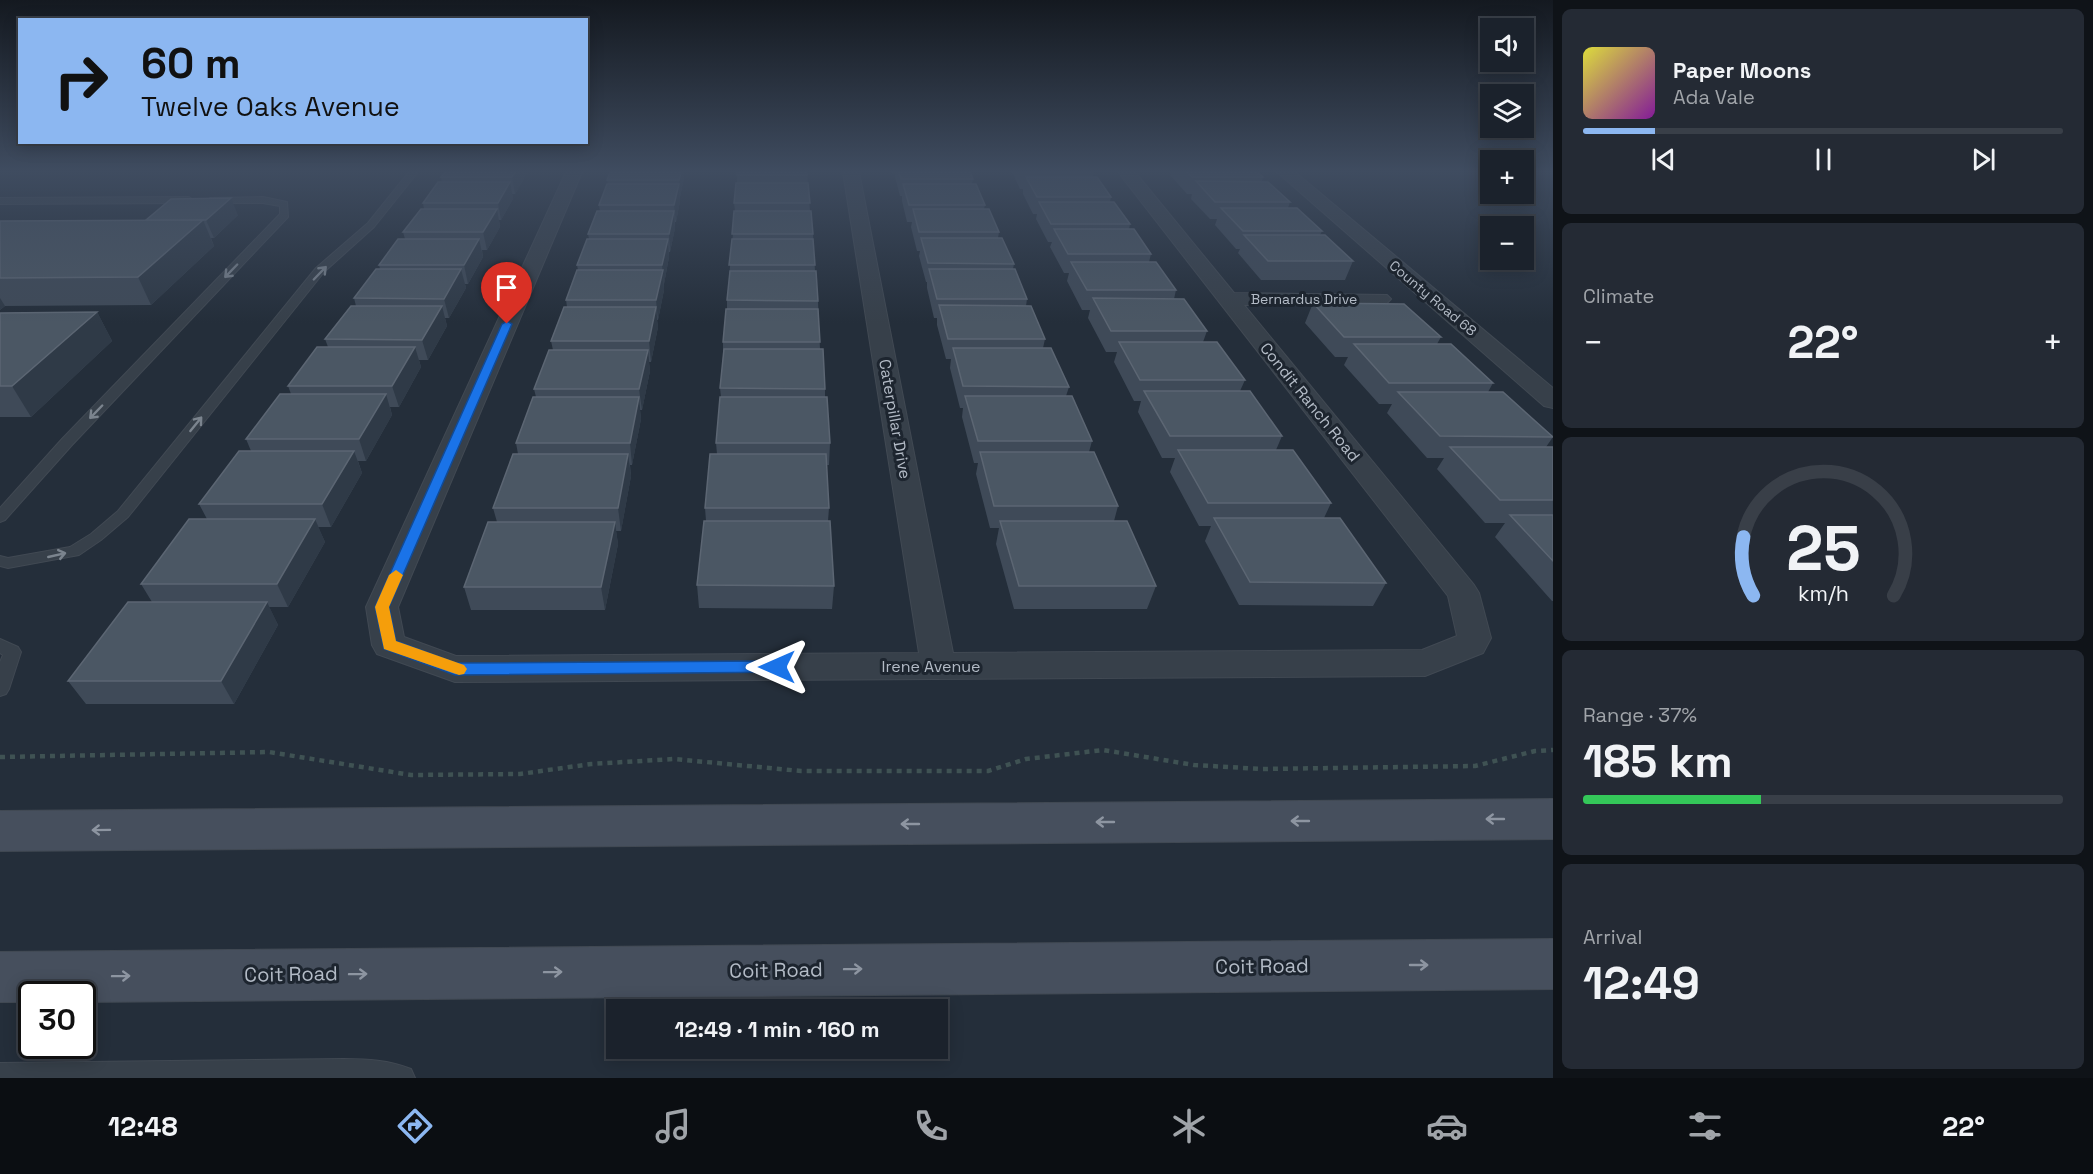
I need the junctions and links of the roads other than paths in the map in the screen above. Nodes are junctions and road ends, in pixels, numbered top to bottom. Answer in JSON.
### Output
{"nodes":[{"id":1,"x":278,"y":222,"type":"edge"},
{"id":2,"x":375,"y":222,"type":"edge"},
{"id":3,"x":552,"y":222,"type":"edge"},
{"id":4,"x":860,"y":222,"type":"edge"},
{"id":5,"x":1166,"y":222,"type":"edge"},
{"id":6,"x":1345,"y":222,"type":"edge"},
{"id":7,"x":1227,"y":299,"type":"junction"},
{"id":8,"x":1380,"y":299,"type":"dead end"},
{"id":9,"x":1553,"y":401,"type":"edge"},
{"id":10,"x":0,"y":517,"type":"edge"},
{"id":11,"x":0,"y":561,"type":"edge"},
{"id":12,"x":1472,"y":641,"type":"joint"},
{"id":13,"x":0,"y":645,"type":"edge"},
{"id":14,"x":938,"y":666,"type":"junction"},
{"id":15,"x":0,"y":689,"type":"edge"},
{"id":16,"x":1553,"y":819,"type":"edge"},
{"id":17,"x":0,"y":831,"type":"edge"},
{"id":18,"x":1553,"y":963,"type":"edge"},
{"id":19,"x":0,"y":977,"type":"edge"},
{"id":20,"x":0,"y":1074,"type":"edge"},
{"id":21,"x":402,"y":1078,"type":"edge"}],
"edges":[{"from":1,"to":10,"type":"lane","one_way":true},
{"from":11,"to":2,"type":"lane","one_way":true},
{"from":3,"to":14,"type":"street","name":"Irene Avenue"},
{"from":4,"to":14,"type":"street","name":"Caterpillar Drive"},
{"from":5,"to":7,"type":"street","name":"Condit Ranch Road"},
{"from":6,"to":9,"type":"street","name":"County Road 68"},
{"from":7,"to":8,"type":"street","name":"Bernardus Drive"},
{"from":7,"to":12,"type":"street","name":"Condit Ranch Road"},
{"from":12,"to":14,"type":"street","name":"Irene Avenue"},
{"from":13,"to":15,"type":"lane"},
{"from":16,"to":17,"type":"main road","one_way":true},
{"from":19,"to":18,"type":"main road","name":"Coit Road","one_way":true},
{"from":20,"to":21,"type":"lane"}]}
